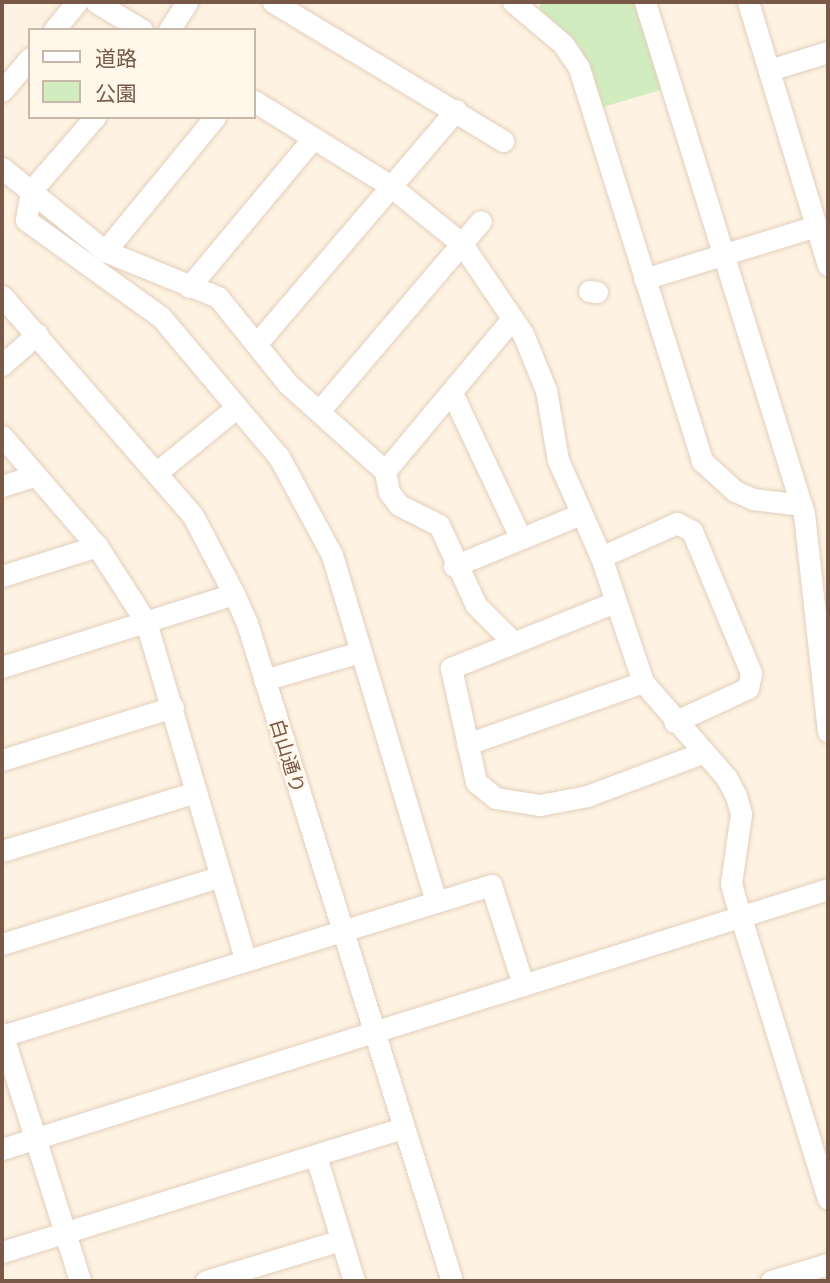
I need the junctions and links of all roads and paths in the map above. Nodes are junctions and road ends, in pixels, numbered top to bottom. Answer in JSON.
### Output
{"nodes":[{"id":1,"x":77,"y":2,"type":"edge"},
{"id":2,"x":96,"y":2,"type":"edge"},
{"id":3,"x":187,"y":2,"type":"edge"},
{"id":4,"x":273,"y":2,"type":"edge"},
{"id":5,"x":513,"y":2,"type":"edge"},
{"id":6,"x":645,"y":2,"type":"edge"},
{"id":7,"x":748,"y":2,"type":"edge"},
{"id":8,"x":56,"y":28,"type":"edge"},
{"id":9,"x":139,"y":28,"type":"edge"},
{"id":10,"x":170,"y":28,"type":"edge"},
{"id":11,"x":828,"y":52,"type":"edge"},
{"id":12,"x":28,"y":60,"type":"edge"},
{"id":13,"x":769,"y":70,"type":"junction"},
{"id":14,"x":2,"y":91,"type":"edge"},
{"id":15,"x":256,"y":102,"type":"edge"},
{"id":16,"x":456,"y":110,"type":"junction"},
{"id":17,"x":93,"y":119,"type":"edge"},
{"id":18,"x":213,"y":119,"type":"edge"},
{"id":19,"x":313,"y":138,"type":"junction"},
{"id":20,"x":503,"y":141,"type":"dead end"},
{"id":21,"x":2,"y":168,"type":"edge"},
{"id":22,"x":389,"y":186,"type":"junction"},
{"id":23,"x":31,"y":191,"type":"junction"},
{"id":24,"x":481,"y":221,"type":"dead end"},
{"id":25,"x":816,"y":226,"type":"junction"},
{"id":26,"x":462,"y":244,"type":"junction"},
{"id":27,"x":105,"y":251,"type":"junction"},
{"id":28,"x":725,"y":254,"type":"junction"},
{"id":29,"x":828,"y":265,"type":"edge"},
{"id":30,"x":643,"y":279,"type":"junction"},
{"id":31,"x":189,"y":287,"type":"junction"},
{"id":32,"x":2,"y":296,"type":"edge"},
{"id":33,"x":513,"y":318,"type":"junction"},
{"id":34,"x":37,"y":334,"type":"junction"},
{"id":35,"x":258,"y":342,"type":"junction"},
{"id":36,"x":2,"y":365,"type":"edge"},
{"id":37,"x":452,"y":393,"type":"junction"},
{"id":38,"x":237,"y":407,"type":"junction"},
{"id":39,"x":320,"y":410,"type":"junction"},
{"id":40,"x":2,"y":436,"type":"edge"},
{"id":41,"x":385,"y":471,"type":"junction"},
{"id":42,"x":156,"y":473,"type":"junction"},
{"id":43,"x":35,"y":475,"type":"junction"},
{"id":44,"x":2,"y":486,"type":"edge"},
{"id":45,"x":802,"y":505,"type":"junction"},
{"id":46,"x":581,"y":514,"type":"junction"},
{"id":47,"x":522,"y":539,"type":"junction"},
{"id":48,"x":97,"y":546,"type":"junction"},
{"id":49,"x":601,"y":557,"type":"junction"},
{"id":50,"x":454,"y":566,"type":"junction"},
{"id":51,"x":2,"y":576,"type":"edge"},
{"id":52,"x":819,"y":578,"type":"edge"},
{"id":53,"x":234,"y":594,"type":"junction"},
{"id":54,"x":615,"y":602,"type":"junction"},
{"id":55,"x":146,"y":621,"type":"junction"},
{"id":56,"x":512,"y":641,"type":"junction"},
{"id":57,"x":360,"y":652,"type":"junction"},
{"id":58,"x":2,"y":667,"type":"edge"},
{"id":59,"x":264,"y":680,"type":"junction"},
{"id":60,"x":643,"y":682,"type":"junction"},
{"id":61,"x":173,"y":707,"type":"junction"},
{"id":62,"x":674,"y":722,"type":"junction"},
{"id":63,"x":828,"y":732,"type":"edge"},
{"id":64,"x":467,"y":744,"type":"junction"},
{"id":65,"x":702,"y":753,"type":"junction"},
{"id":66,"x":2,"y":760,"type":"edge"},
{"id":67,"x":195,"y":792,"type":"junction"},
{"id":68,"x":2,"y":852,"type":"edge"},
{"id":69,"x":221,"y":876,"type":"junction"},
{"id":70,"x":828,"y":889,"type":"edge"},
{"id":71,"x":436,"y":902,"type":"junction"},
{"id":72,"x":740,"y":916,"type":"junction"},
{"id":73,"x":342,"y":932,"type":"junction"},
{"id":74,"x":2,"y":944,"type":"edge"},
{"id":75,"x":246,"y":961,"type":"junction"},
{"id":76,"x":523,"y":984,"type":"junction"},
{"id":77,"x":373,"y":1031,"type":"junction"},
{"id":78,"x":2,"y":1035,"type":"edge"},
{"id":79,"x":403,"y":1128,"type":"junction"},
{"id":80,"x":35,"y":1138,"type":"junction"},
{"id":81,"x":2,"y":1149,"type":"edge"},
{"id":82,"x":316,"y":1156,"type":"junction"},
{"id":83,"x":823,"y":1163,"type":"edge"},
{"id":84,"x":828,"y":1199,"type":"edge"},
{"id":85,"x":65,"y":1235,"type":"junction"},
{"id":86,"x":341,"y":1240,"type":"junction"},
{"id":87,"x":2,"y":1252,"type":"edge"},
{"id":88,"x":828,"y":1264,"type":"edge"},
{"id":89,"x":80,"y":1281,"type":"edge"},
{"id":90,"x":206,"y":1281,"type":"edge"},
{"id":91,"x":354,"y":1281,"type":"edge"},
{"id":92,"x":452,"y":1281,"type":"edge"},
{"id":93,"x":771,"y":1281,"type":"edge"}],
"edges":[{"from":1,"to":8,"type":"street"},
{"from":2,"to":9,"type":"street"},
{"from":3,"to":10,"type":"street"},
{"from":4,"to":16,"type":"street"},
{"from":5,"to":30,"type":"street"},
{"from":6,"to":28,"type":"street"},
{"from":7,"to":13,"type":"street"},
{"from":11,"to":13,"type":"street"},
{"from":12,"to":14,"type":"street"},
{"from":13,"to":25,"type":"street"},
{"from":15,"to":19,"type":"street"},
{"from":16,"to":20,"type":"street"},
{"from":16,"to":22,"type":"street"},
{"from":17,"to":23,"type":"street"},
{"from":18,"to":27,"type":"street"},
{"from":19,"to":22,"type":"street"},
{"from":19,"to":31,"type":"street"},
{"from":21,"to":23,"type":"street"},
{"from":22,"to":26,"type":"street"},
{"from":22,"to":35,"type":"street"},
{"from":23,"to":27,"type":"street"},
{"from":23,"to":38,"type":"street"},
{"from":24,"to":26,"type":"street"},
{"from":25,"to":28,"type":"street"},
{"from":25,"to":29,"type":"street"},
{"from":26,"to":33,"type":"street"},
{"from":26,"to":39,"type":"street"},
{"from":27,"to":31,"type":"street"},
{"from":28,"to":30,"type":"street"},
{"from":28,"to":45,"type":"street"},
{"from":30,"to":45,"type":"street"},
{"from":31,"to":35,"type":"street"},
{"from":32,"to":34,"type":"street","name":"白山通り"},
{"from":33,"to":37,"type":"street"},
{"from":33,"to":46,"type":"street"},
{"from":34,"to":36,"type":"street"},
{"from":34,"to":42,"type":"street","name":"白山通り"},
{"from":35,"to":39,"type":"street"},
{"from":37,"to":41,"type":"street"},
{"from":37,"to":47,"type":"street"},
{"from":38,"to":42,"type":"street"},
{"from":38,"to":57,"type":"street"},
{"from":39,"to":41,"type":"street"},
{"from":40,"to":43,"type":"street"},
{"from":41,"to":50,"type":"street"},
{"from":42,"to":53,"type":"street","name":"白山通り"},
{"from":43,"to":44,"type":"street"},
{"from":43,"to":48,"type":"street"},
{"from":45,"to":52,"type":"street"},
{"from":46,"to":47,"type":"street"},
{"from":46,"to":49,"type":"street"},
{"from":47,"to":50,"type":"street"},
{"from":48,"to":51,"type":"street"},
{"from":48,"to":55,"type":"street"},
{"from":49,"to":54,"type":"street"},
{"from":49,"to":62,"type":"street"},
{"from":50,"to":56,"type":"street"},
{"from":52,"to":63,"type":"street"},
{"from":53,"to":55,"type":"street"},
{"from":53,"to":59,"type":"street","name":"白山通り"},
{"from":54,"to":56,"type":"street"},
{"from":54,"to":60,"type":"street"},
{"from":55,"to":58,"type":"street"},
{"from":55,"to":61,"type":"street"},
{"from":56,"to":64,"type":"street"},
{"from":57,"to":59,"type":"street"},
{"from":57,"to":71,"type":"street"},
{"from":59,"to":73,"type":"street","name":"白山通り"},
{"from":60,"to":62,"type":"street"},
{"from":60,"to":64,"type":"street"},
{"from":61,"to":66,"type":"street"},
{"from":61,"to":67,"type":"street"},
{"from":62,"to":65,"type":"street"},
{"from":64,"to":65,"type":"street"},
{"from":65,"to":72,"type":"street"},
{"from":67,"to":68,"type":"street"},
{"from":67,"to":69,"type":"street"},
{"from":69,"to":74,"type":"street"},
{"from":69,"to":75,"type":"street"},
{"from":70,"to":72,"type":"street"},
{"from":71,"to":73,"type":"street"},
{"from":71,"to":76,"type":"street"},
{"from":72,"to":76,"type":"street"},
{"from":72,"to":83,"type":"street"},
{"from":73,"to":75,"type":"street"},
{"from":73,"to":77,"type":"street","name":"白山通り"},
{"from":75,"to":78,"type":"street"},
{"from":76,"to":77,"type":"street"},
{"from":77,"to":79,"type":"street","name":"白山通り"},
{"from":77,"to":80,"type":"street"},
{"from":78,"to":80,"type":"street"},
{"from":79,"to":82,"type":"street"},
{"from":79,"to":92,"type":"street","name":"白山通り"},
{"from":80,"to":81,"type":"street"},
{"from":80,"to":85,"type":"street"},
{"from":82,"to":85,"type":"street"},
{"from":82,"to":86,"type":"street"},
{"from":83,"to":84,"type":"street"},
{"from":85,"to":87,"type":"street"},
{"from":85,"to":89,"type":"street"},
{"from":86,"to":90,"type":"street"},
{"from":86,"to":91,"type":"street"},
{"from":88,"to":93,"type":"street"}]}
